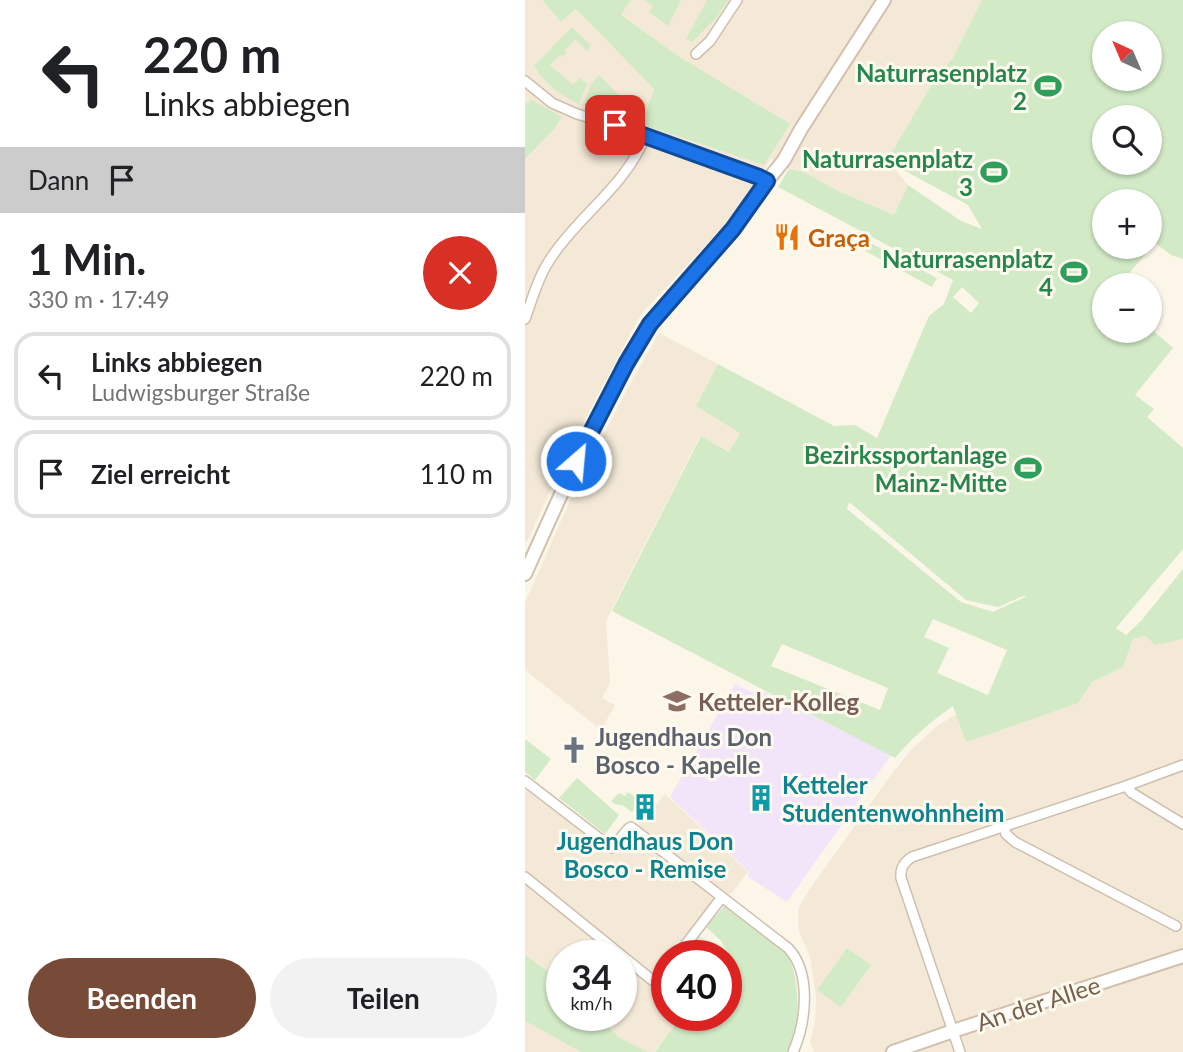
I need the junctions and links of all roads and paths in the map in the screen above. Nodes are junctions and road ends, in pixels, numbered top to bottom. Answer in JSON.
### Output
{"nodes":[{"id":1,"x":737,"y":0,"type":"edge"},
{"id":2,"x":884,"y":0,"type":"edge"},
{"id":3,"x":696,"y":54,"type":"dead end"},
{"id":4,"x":525,"y":81,"type":"edge"},
{"id":5,"x":645,"y":136,"type":"junction"},
{"id":6,"x":767,"y":181,"type":"junction"},
{"id":7,"x":525,"y":319,"type":"edge"},
{"id":8,"x":526,"y":567,"type":"edge"},
{"id":9,"x":1183,"y":765,"type":"edge"},
{"id":10,"x":525,"y":781,"type":"edge"},
{"id":11,"x":1126,"y":786,"type":"junction"},
{"id":12,"x":1183,"y":824,"type":"edge"},
{"id":13,"x":1004,"y":827,"type":"junction"},
{"id":14,"x":525,"y":877,"type":"edge"},
{"id":15,"x":722,"y":897,"type":"junction"},
{"id":16,"x":1176,"y":926,"type":"dead end"},
{"id":17,"x":689,"y":940,"type":"edge"},
{"id":18,"x":1183,"y":956,"type":"edge"},
{"id":19,"x":651,"y":979,"type":"edge"},
{"id":20,"x":953,"y":1031,"type":"junction"},
{"id":21,"x":793,"y":1052,"type":"edge"},
{"id":22,"x":893,"y":1052,"type":"edge"},
{"id":23,"x":960,"y":1052,"type":"edge"}],
"edges":[{"from":1,"to":3,"type":"street"},
{"from":2,"to":6,"type":"street"},
{"from":4,"to":5,"type":"street"},
{"from":5,"to":6,"type":"street"},
{"from":5,"to":7,"type":"street"},
{"from":6,"to":8,"type":"street"},
{"from":9,"to":11,"type":"street"},
{"from":10,"to":15,"type":"street"},
{"from":11,"to":12,"type":"street"},
{"from":11,"to":13,"type":"street"},
{"from":13,"to":16,"type":"street"},
{"from":13,"to":20,"type":"street"},
{"from":14,"to":19,"type":"street"},
{"from":15,"to":17,"type":"street"},
{"from":15,"to":21,"type":"street"},
{"from":18,"to":20,"type":"street","name":"An der Allee"},
{"from":20,"to":22,"type":"street","name":"An der Allee"},
{"from":20,"to":23,"type":"street"}]}
